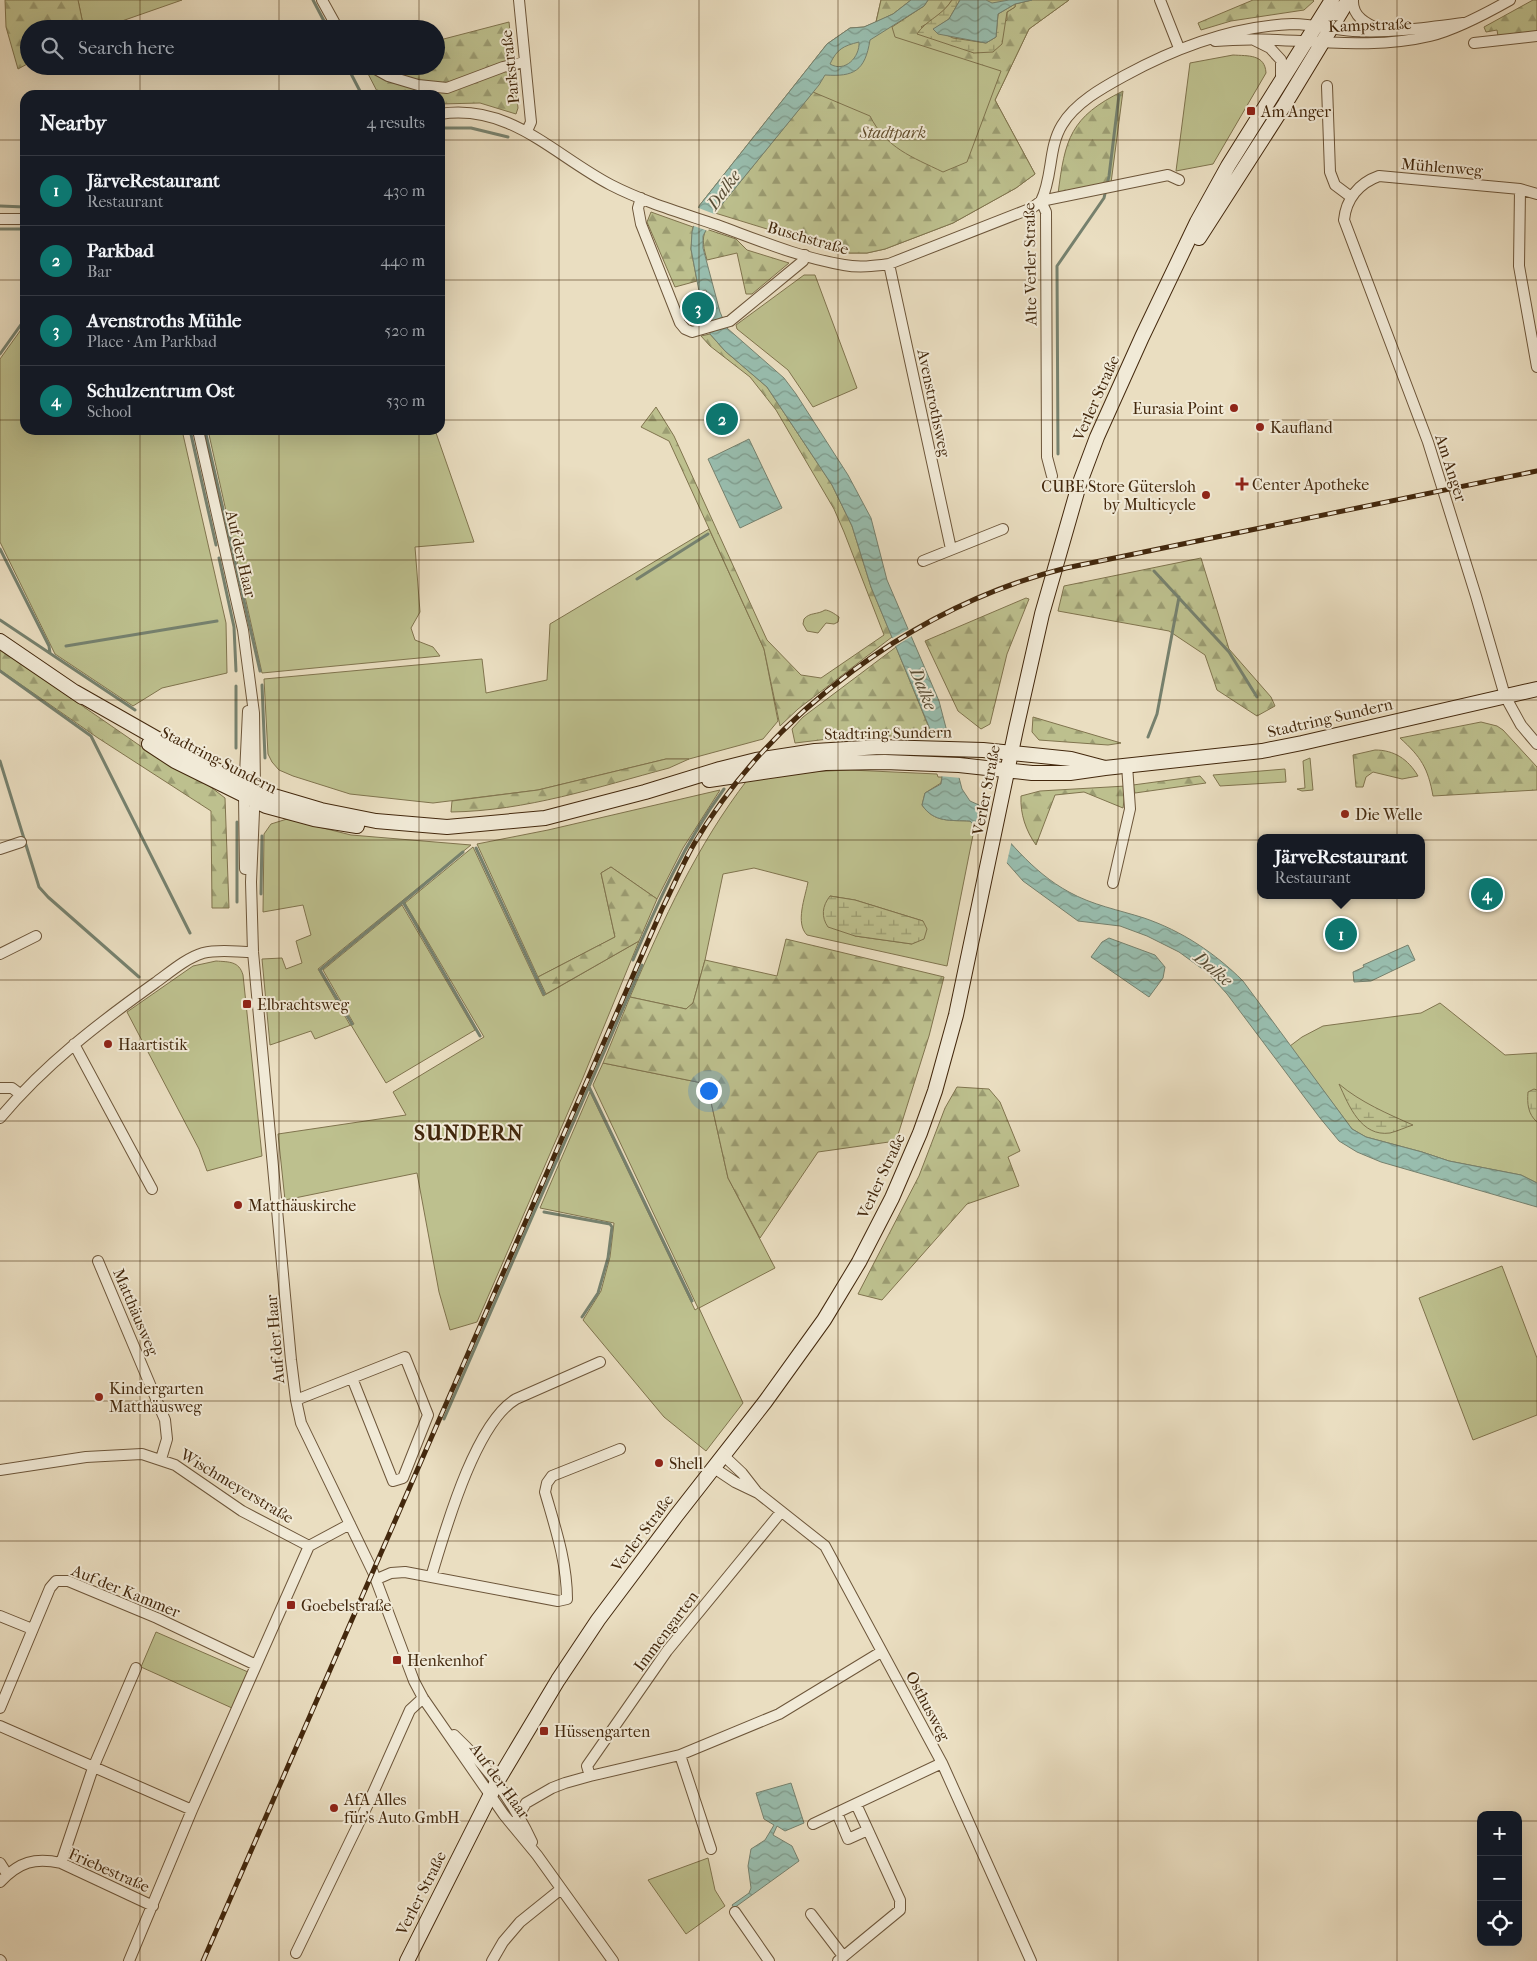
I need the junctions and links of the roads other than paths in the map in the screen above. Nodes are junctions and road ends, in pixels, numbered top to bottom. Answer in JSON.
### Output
{"nodes":[{"id":1,"x":322,"y":0,"type":"edge"},
{"id":2,"x":519,"y":0,"type":"edge"},
{"id":3,"x":1160,"y":0,"type":"edge"},
{"id":4,"x":1332,"y":0,"type":"edge"},
{"id":5,"x":1348,"y":0,"type":"edge"},
{"id":6,"x":1353,"y":0,"type":"edge"},
{"id":7,"x":1510,"y":0,"type":"edge"},
{"id":8,"x":333,"y":20,"type":"edge"},
{"id":9,"x":1463,"y":23,"type":"junction"},
{"id":10,"x":1316,"y":26,"type":"junction"},
{"id":11,"x":1331,"y":28,"type":"junction"},
{"id":12,"x":1383,"y":32,"type":"junction"},
{"id":13,"x":1537,"y":36,"type":"edge"},
{"id":14,"x":1254,"y":40,"type":"junction"},
{"id":15,"x":1306,"y":41,"type":"junction"},
{"id":16,"x":1322,"y":42,"type":"junction"},
{"id":17,"x":1198,"y":43,"type":"junction"},
{"id":18,"x":1474,"y":43,"type":"dead end"},
{"id":19,"x":1179,"y":48,"type":"junction"},
{"id":20,"x":524,"y":62,"type":"junction"},
{"id":21,"x":386,"y":75,"type":"edge"},
{"id":22,"x":1281,"y":80,"type":"junction"},
{"id":23,"x":1327,"y":86,"type":"dead end"},
{"id":24,"x":445,"y":114,"type":"edge"},
{"id":25,"x":527,"y":131,"type":"junction"},
{"id":26,"x":1179,"y":180,"type":"dead end"},
{"id":27,"x":1520,"y":189,"type":"junction"},
{"id":28,"x":1537,"y":194,"type":"edge"},
{"id":29,"x":641,"y":198,"type":"junction"},
{"id":30,"x":1351,"y":198,"type":"junction"},
{"id":31,"x":1041,"y":201,"type":"junction"},
{"id":32,"x":0,"y":219,"type":"edge"},
{"id":33,"x":20,"y":219,"type":"edge"},
{"id":34,"x":805,"y":255,"type":"junction"},
{"id":35,"x":889,"y":264,"type":"junction"},
{"id":36,"x":1159,"y":302,"type":"junction"},
{"id":37,"x":1537,"y":367,"type":"edge"},
{"id":38,"x":199,"y":435,"type":"edge"},
{"id":39,"x":1052,"y":476,"type":"dead end"},
{"id":40,"x":1003,"y":529,"type":"dead end"},
{"id":41,"x":951,"y":549,"type":"junction"},
{"id":42,"x":923,"y":561,"type":"dead end"},
{"id":43,"x":0,"y":641,"type":"edge"},
{"id":44,"x":1537,"y":689,"type":"edge"},
{"id":45,"x":1505,"y":696,"type":"junction"},
{"id":46,"x":1537,"y":744,"type":"edge"},
{"id":47,"x":1011,"y":753,"type":"junction"},
{"id":48,"x":1127,"y":765,"type":"junction"},
{"id":49,"x":1105,"y":768,"type":"junction"},
{"id":50,"x":1008,"y":770,"type":"junction"},
{"id":51,"x":249,"y":792,"type":"junction"},
{"id":52,"x":645,"y":792,"type":"junction"},
{"id":53,"x":21,"y":842,"type":"dead end"},
{"id":54,"x":0,"y":849,"type":"edge"},
{"id":55,"x":1113,"y":883,"type":"dead end"},
{"id":56,"x":36,"y":936,"type":"dead end"},
{"id":57,"x":253,"y":952,"type":"junction"},
{"id":58,"x":0,"y":954,"type":"edge"},
{"id":59,"x":74,"y":1044,"type":"junction"},
{"id":60,"x":0,"y":1088,"type":"edge"},
{"id":61,"x":20,"y":1094,"type":"junction"},
{"id":62,"x":0,"y":1118,"type":"edge"},
{"id":63,"x":152,"y":1189,"type":"dead end"},
{"id":64,"x":98,"y":1261,"type":"dead end"},
{"id":65,"x":600,"y":1362,"type":"dead end"},
{"id":66,"x":352,"y":1378,"type":"junction"},
{"id":67,"x":296,"y":1400,"type":"junction"},
{"id":68,"x":620,"y":1450,"type":"dead end"},
{"id":69,"x":723,"y":1455,"type":"junction"},
{"id":70,"x":161,"y":1459,"type":"junction"},
{"id":71,"x":714,"y":1468,"type":"junction"},
{"id":72,"x":0,"y":1470,"type":"edge"},
{"id":73,"x":758,"y":1494,"type":"junction"},
{"id":74,"x":781,"y":1512,"type":"junction"},
{"id":75,"x":350,"y":1524,"type":"junction"},
{"id":76,"x":309,"y":1546,"type":"junction"},
{"id":77,"x":432,"y":1577,"type":"junction"},
{"id":78,"x":376,"y":1579,"type":"junction"},
{"id":79,"x":0,"y":1616,"type":"edge"},
{"id":80,"x":32,"y":1629,"type":"junction"},
{"id":81,"x":882,"y":1652,"type":"junction"},
{"id":82,"x":256,"y":1665,"type":"junction"},
{"id":83,"x":136,"y":1668,"type":"dead end"},
{"id":84,"x":423,"y":1698,"type":"junction"},
{"id":85,"x":0,"y":1708,"type":"edge"},
{"id":86,"x":441,"y":1723,"type":"junction"},
{"id":87,"x":0,"y":1726,"type":"edge"},
{"id":88,"x":680,"y":1755,"type":"junction"},
{"id":89,"x":942,"y":1763,"type":"junction"},
{"id":90,"x":93,"y":1768,"type":"junction"},
{"id":91,"x":590,"y":1776,"type":"junction"},
{"id":92,"x":497,"y":1782,"type":"junction"},
{"id":93,"x":490,"y":1795,"type":"junction"},
{"id":94,"x":856,"y":1804,"type":"junction"},
{"id":95,"x":192,"y":1810,"type":"junction"},
{"id":96,"x":837,"y":1813,"type":"junction"},
{"id":97,"x":518,"y":1816,"type":"junction"},
{"id":98,"x":812,"y":1824,"type":"dead end"},
{"id":99,"x":512,"y":1825,"type":"junction"},
{"id":100,"x":868,"y":1830,"type":"junction"},
{"id":101,"x":711,"y":1849,"type":"dead end"},
{"id":102,"x":537,"y":1855,"type":"junction"},
{"id":103,"x":0,"y":1863,"type":"edge"},
{"id":104,"x":61,"y":1863,"type":"junction"},
{"id":105,"x":4,"y":1878,"type":"edge"},
{"id":106,"x":561,"y":1889,"type":"junction"},
{"id":107,"x":153,"y":1906,"type":"junction"},
{"id":108,"x":735,"y":1912,"type":"dead end"},
{"id":109,"x":811,"y":1914,"type":"dead end"},
{"id":110,"x":296,"y":1953,"type":"dead end"},
{"id":111,"x":840,"y":1959,"type":"edge"},
{"id":112,"x":129,"y":1961,"type":"edge"},
{"id":113,"x":407,"y":1961,"type":"edge"},
{"id":114,"x":492,"y":1961,"type":"edge"},
{"id":115,"x":613,"y":1961,"type":"edge"},
{"id":116,"x":769,"y":1961,"type":"edge"},
{"id":117,"x":1031,"y":1961,"type":"edge"}],
"edges":[{"from":1,"to":8,"type":"street"},
{"from":2,"to":20,"type":"street","name":"Parkstraße"},
{"from":3,"to":19,"type":"street"},
{"from":4,"to":10,"type":"main road","name":"Verler Straße"},
{"from":5,"to":11,"type":"main road","name":"Verler Straße"},
{"from":6,"to":12,"type":"street","name":"Kampstraße"},
{"from":7,"to":9,"type":"street","name":"Kampstraße"},
{"from":9,"to":12,"type":"street","name":"Kampstraße"},
{"from":9,"to":16,"type":"street","name":"Kampstraße"},
{"from":10,"to":11,"type":"street","name":"Alte Verler Straße"},
{"from":10,"to":15,"type":"main road","name":"Verler Straße"},
{"from":10,"to":17,"type":"street","name":"Alte Verler Straße"},
{"from":11,"to":12,"type":"street","name":"Kampstraße"},
{"from":11,"to":16,"type":"main road","name":"Verler Straße"},
{"from":13,"to":18,"type":"street"},
{"from":14,"to":15,"type":"street","name":"Alte Verler Straße"},
{"from":14,"to":17,"type":"street","name":"Alte Verler Straße"},
{"from":14,"to":22,"type":"street"},
{"from":15,"to":16,"type":"street","name":"Kampstraße"},
{"from":15,"to":22,"type":"main road","name":"Verler Straße"},
{"from":16,"to":36,"type":"main road","name":"Verler Straße"},
{"from":17,"to":19,"type":"street","name":"Alte Verler Straße"},
{"from":19,"to":31,"type":"street","name":"Alte Verler Straße"},
{"from":20,"to":21,"type":"street"},
{"from":20,"to":25,"type":"street","name":"Parkstraße"},
{"from":22,"to":36,"type":"main road","name":"Verler Straße"},
{"from":23,"to":30,"type":"street"},
{"from":24,"to":25,"type":"street","name":"Buschstraße"},
{"from":25,"to":29,"type":"street","name":"Buschstraße"},
{"from":26,"to":31,"type":"street","name":"Buschstraße"},
{"from":27,"to":28,"type":"street","name":"Mühlenweg"},
{"from":27,"to":30,"type":"street","name":"Mühlenweg"},
{"from":27,"to":37,"type":"street"},
{"from":29,"to":34,"type":"street","name":"Buschstraße"},
{"from":29,"to":34,"type":"street"},
{"from":30,"to":45,"type":"street","name":"Am Anger"},
{"from":31,"to":35,"type":"street","name":"Buschstraße"},
{"from":31,"to":39,"type":"street","name":"Alte Verler Straße"},
{"from":32,"to":33,"type":"street"},
{"from":34,"to":35,"type":"street","name":"Buschstraße"},
{"from":35,"to":41,"type":"street","name":"Avenstrothsweg"},
{"from":36,"to":47,"type":"main road","name":"Verler Straße"},
{"from":38,"to":51,"type":"street","name":"Auf der Haar"},
{"from":40,"to":41,"type":"street"},
{"from":41,"to":42,"type":"street"},
{"from":43,"to":51,"type":"main road","name":"Stadtring Sundern"},
{"from":44,"to":45,"type":"main road","name":"Stadtring Sundern"},
{"from":45,"to":46,"type":"street","name":"Am Anger"},
{"from":45,"to":48,"type":"main road","name":"Stadtring Sundern"},
{"from":47,"to":49,"type":"main road","name":"Stadtring Sundern"},
{"from":47,"to":50,"type":"main road","name":"Verler Straße"},
{"from":47,"to":52,"type":"main road","name":"Stadtring Sundern"},
{"from":48,"to":49,"type":"main road","name":"Stadtring Sundern"},
{"from":48,"to":55,"type":"street"},
{"from":49,"to":50,"type":"main road","name":"Stadtring Sundern"},
{"from":50,"to":52,"type":"main road","name":"Stadtring Sundern"},
{"from":50,"to":69,"type":"main road","name":"Verler Straße"},
{"from":51,"to":52,"type":"main road","name":"Stadtring Sundern"},
{"from":51,"to":57,"type":"street","name":"Auf der Haar"},
{"from":53,"to":54,"type":"street"},
{"from":56,"to":58,"type":"street"},
{"from":57,"to":59,"type":"street"},
{"from":57,"to":67,"type":"street","name":"Auf der Haar"},
{"from":59,"to":61,"type":"street"},
{"from":59,"to":63,"type":"street"},
{"from":60,"to":61,"type":"street"},
{"from":61,"to":62,"type":"street"},
{"from":64,"to":70,"type":"street","name":"Matthäusweg"},
{"from":65,"to":77,"type":"street"},
{"from":66,"to":66,"type":"street"},
{"from":66,"to":67,"type":"street"},
{"from":67,"to":75,"type":"street","name":"Auf der Haar"},
{"from":68,"to":77,"type":"street"},
{"from":69,"to":71,"type":"main road","name":"Verler Straße"},
{"from":69,"to":73,"type":"street","name":"Osthusweg"},
{"from":70,"to":72,"type":"street","name":"Wischmeyerstraße"},
{"from":70,"to":76,"type":"street","name":"Wischmeyerstraße"},
{"from":71,"to":73,"type":"street","name":"Osthusweg"},
{"from":71,"to":92,"type":"main road","name":"Verler Straße"},
{"from":73,"to":74,"type":"street","name":"Osthusweg"},
{"from":74,"to":81,"type":"street","name":"Osthusweg"},
{"from":74,"to":91,"type":"street","name":"Immengarten"},
{"from":75,"to":76,"type":"street"},
{"from":75,"to":78,"type":"street","name":"Auf der Haar"},
{"from":76,"to":82,"type":"street"},
{"from":77,"to":78,"type":"street"},
{"from":78,"to":84,"type":"street","name":"Auf der Haar"},
{"from":79,"to":80,"type":"street"},
{"from":80,"to":82,"type":"street","name":"Auf der Kammer"},
{"from":80,"to":85,"type":"street","name":"Auf der Kammer"},
{"from":81,"to":88,"type":"street"},
{"from":81,"to":89,"type":"street","name":"Osthusweg"},
{"from":82,"to":95,"type":"street"},
{"from":83,"to":90,"type":"street"},
{"from":84,"to":86,"type":"street","name":"Auf der Haar"},
{"from":84,"to":110,"type":"street"},
{"from":86,"to":92,"type":"street","name":"Auf der Haar"},
{"from":86,"to":93,"type":"street","name":"Auf der Haar"},
{"from":87,"to":90,"type":"street"},
{"from":88,"to":91,"type":"street"},
{"from":88,"to":101,"type":"street"},
{"from":89,"to":94,"type":"street"},
{"from":89,"to":117,"type":"street","name":"Osthusweg"},
{"from":90,"to":95,"type":"street"},
{"from":90,"to":104,"type":"street"},
{"from":91,"to":97,"type":"street"},
{"from":92,"to":93,"type":"main road","name":"Verler Straße"},
{"from":92,"to":97,"type":"street","name":"Auf der Haar"},
{"from":93,"to":99,"type":"street","name":"Auf der Haar"},
{"from":93,"to":113,"type":"main road","name":"Verler Straße"},
{"from":94,"to":96,"type":"street"},
{"from":94,"to":100,"type":"street"},
{"from":95,"to":107,"type":"street"},
{"from":96,"to":98,"type":"street"},
{"from":96,"to":100,"type":"street"},
{"from":97,"to":99,"type":"street"},
{"from":97,"to":102,"type":"street","name":"Auf der Haar"},
{"from":99,"to":102,"type":"street","name":"Auf der Haar"},
{"from":100,"to":111,"type":"street"},
{"from":102,"to":106,"type":"street","name":"Auf der Haar"},
{"from":103,"to":105,"type":"street"},
{"from":104,"to":105,"type":"street","name":"Friebestraße"},
{"from":104,"to":107,"type":"street","name":"Friebestraße"},
{"from":106,"to":114,"type":"street"},
{"from":106,"to":115,"type":"street","name":"Auf der Haar"},
{"from":107,"to":112,"type":"street"},
{"from":108,"to":116,"type":"street"},
{"from":109,"to":111,"type":"street"}]}
